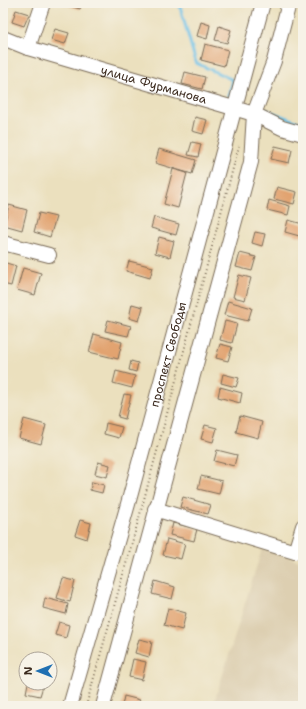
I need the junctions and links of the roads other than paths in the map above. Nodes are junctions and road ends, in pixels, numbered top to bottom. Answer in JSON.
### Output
{"nodes":[{"id":1,"x":43,"y":3,"type":"edge"},
{"id":2,"x":263,"y":3,"type":"edge"},
{"id":3,"x":289,"y":3,"type":"edge"},
{"id":4,"x":3,"y":38,"type":"edge"},
{"id":5,"x":28,"y":48,"type":"junction"},
{"id":6,"x":235,"y":108,"type":"junction"},
{"id":7,"x":254,"y":114,"type":"junction"},
{"id":8,"x":303,"y":134,"type":"edge"},
{"id":9,"x":3,"y":243,"type":"edge"},
{"id":10,"x":49,"y":255,"type":"dead end"},
{"id":11,"x":155,"y":509,"type":"junction"},
{"id":12,"x":303,"y":526,"type":"edge"},
{"id":13,"x":299,"y":554,"type":"edge"},
{"id":14,"x":70,"y":706,"type":"edge"},
{"id":15,"x":103,"y":706,"type":"edge"}],
"edges":[{"from":1,"to":5,"type":"street"},
{"from":2,"to":6,"type":"street","name":"проспект Свободы"},
{"from":3,"to":7,"type":"street"},
{"from":4,"to":5,"type":"street","name":"улица Фурманова"},
{"from":5,"to":6,"type":"street","name":"улица Фурманова"},
{"from":6,"to":7,"type":"street","name":"улица Фурманова"},
{"from":6,"to":14,"type":"street","name":"проспект Свободы"},
{"from":7,"to":8,"type":"street","name":"улица Фурманова"},
{"from":7,"to":11,"type":"street"},
{"from":9,"to":10,"type":"street"},
{"from":11,"to":13,"type":"street"},
{"from":11,"to":15,"type":"street"},
{"from":12,"to":13,"type":"street"}]}
